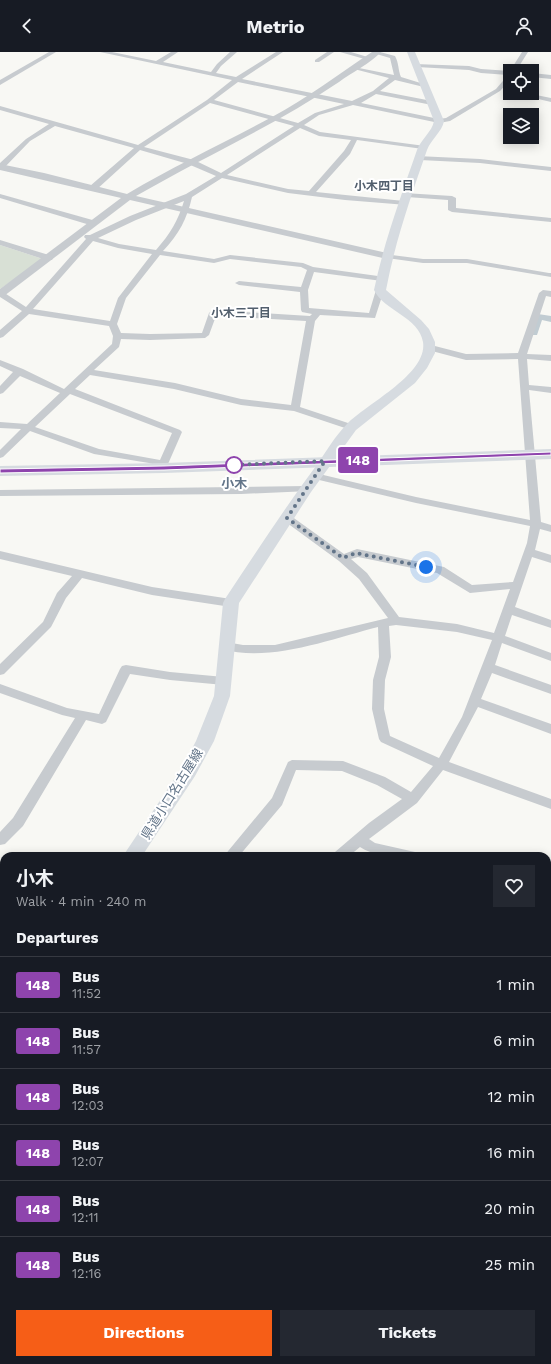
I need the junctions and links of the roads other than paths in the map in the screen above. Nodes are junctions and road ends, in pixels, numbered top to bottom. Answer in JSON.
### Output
{"nodes":[{"id":1,"x":53,"y":52,"type":"edge"},
{"id":2,"x":103,"y":52,"type":"edge"},
{"id":3,"x":175,"y":52,"type":"edge"},
{"id":4,"x":234,"y":52,"type":"edge"},
{"id":5,"x":280,"y":52,"type":"edge"},
{"id":6,"x":331,"y":52,"type":"edge"},
{"id":7,"x":342,"y":52,"type":"edge"},
{"id":8,"x":377,"y":52,"type":"edge"},
{"id":9,"x":411,"y":52,"type":"edge"},
{"id":10,"x":525,"y":52,"type":"edge"},
{"id":11,"x":368,"y":58,"type":"junction"},
{"id":12,"x":318,"y":61,"type":"dead end"},
{"id":13,"x":157,"y":63,"type":"junction"},
{"id":14,"x":517,"y":64,"type":"edge"},
{"id":15,"x":417,"y":65,"type":"junction"},
{"id":16,"x":356,"y":68,"type":"junction"},
{"id":17,"x":503,"y":73,"type":"edge"},
{"id":18,"x":0,"y":74,"type":"edge"},
{"id":19,"x":212,"y":75,"type":"junction"},
{"id":20,"x":9,"y":76,"type":"junction"},
{"id":21,"x":539,"y":76,"type":"edge"},
{"id":22,"x":396,"y":77,"type":"junction"},
{"id":23,"x":551,"y":77,"type":"edge"},
{"id":24,"x":236,"y":80,"type":"junction"},
{"id":25,"x":0,"y":83,"type":"edge"},
{"id":26,"x":424,"y":85,"type":"junction"},
{"id":27,"x":503,"y":86,"type":"edge"},
{"id":28,"x":375,"y":92,"type":"junction"},
{"id":29,"x":314,"y":95,"type":"junction"},
{"id":30,"x":539,"y":98,"type":"edge"},
{"id":31,"x":551,"y":100,"type":"edge"},
{"id":32,"x":209,"y":101,"type":"junction"},
{"id":33,"x":353,"y":103,"type":"junction"},
{"id":34,"x":432,"y":103,"type":"junction"},
{"id":35,"x":0,"y":108,"type":"edge"},
{"id":36,"x":276,"y":118,"type":"junction"},
{"id":37,"x":439,"y":120,"type":"junction"},
{"id":38,"x":55,"y":123,"type":"junction"},
{"id":39,"x":298,"y":125,"type":"junction"},
{"id":40,"x":355,"y":138,"type":"junction"},
{"id":41,"x":140,"y":147,"type":"junction"},
{"id":42,"x":422,"y":153,"type":"junction"},
{"id":43,"x":191,"y":162,"type":"junction"},
{"id":44,"x":0,"y":167,"type":"edge"},
{"id":45,"x":551,"y":169,"type":"edge"},
{"id":46,"x":222,"y":176,"type":"junction"},
{"id":47,"x":93,"y":188,"type":"junction"},
{"id":48,"x":311,"y":193,"type":"junction"},
{"id":49,"x":0,"y":196,"type":"edge"},
{"id":50,"x":190,"y":196,"type":"junction"},
{"id":51,"x":128,"y":197,"type":"junction"},
{"id":52,"x":406,"y":199,"type":"junction"},
{"id":53,"x":164,"y":206,"type":"junction"},
{"id":54,"x":185,"y":211,"type":"junction"},
{"id":55,"x":551,"y":220,"type":"edge"},
{"id":56,"x":93,"y":223,"type":"junction"},
{"id":57,"x":78,"y":235,"type":"junction"},
{"id":58,"x":91,"y":238,"type":"junction"},
{"id":59,"x":0,"y":242,"type":"edge"},
{"id":60,"x":158,"y":252,"type":"junction"},
{"id":61,"x":387,"y":256,"type":"junction"},
{"id":62,"x":49,"y":258,"type":"junction"},
{"id":63,"x":311,"y":269,"type":"junction"},
{"id":64,"x":239,"y":283,"type":"dead end"},
{"id":65,"x":381,"y":284,"type":"junction"},
{"id":66,"x":548,"y":284,"type":"edge"},
{"id":67,"x":304,"y":290,"type":"junction"},
{"id":68,"x":0,"y":293,"type":"edge"},
{"id":69,"x":28,"y":311,"type":"junction"},
{"id":70,"x":318,"y":312,"type":"junction"},
{"id":71,"x":312,"y":320,"type":"junction"},
{"id":72,"x":113,"y":324,"type":"junction"},
{"id":73,"x":0,"y":335,"type":"edge"},
{"id":74,"x":117,"y":336,"type":"junction"},
{"id":75,"x":431,"y":348,"type":"junction"},
{"id":76,"x":522,"y":356,"type":"junction"},
{"id":77,"x":551,"y":358,"type":"edge"},
{"id":78,"x":0,"y":363,"type":"edge"},
{"id":79,"x":20,"y":371,"type":"junction"},
{"id":80,"x":88,"y":372,"type":"junction"},
{"id":81,"x":525,"y":387,"type":"junction"},
{"id":82,"x":551,"y":390,"type":"edge"},
{"id":83,"x":0,"y":391,"type":"edge"},
{"id":84,"x":67,"y":392,"type":"junction"},
{"id":85,"x":295,"y":408,"type":"junction"},
{"id":86,"x":0,"y":425,"type":"edge"},
{"id":87,"x":27,"y":427,"type":"junction"},
{"id":88,"x":351,"y":427,"type":"junction"},
{"id":89,"x":531,"y":454,"type":"junction"},
{"id":90,"x":551,"y":454,"type":"edge"},
{"id":91,"x":0,"y":455,"type":"edge"},
{"id":92,"x":325,"y":461,"type":"junction"},
{"id":93,"x":163,"y":466,"type":"junction"},
{"id":94,"x":0,"y":471,"type":"edge"},
{"id":95,"x":315,"y":476,"type":"junction"},
{"id":96,"x":306,"y":489,"type":"junction"},
{"id":97,"x":0,"y":493,"type":"edge"},
{"id":98,"x":287,"y":518,"type":"junction"},
{"id":99,"x":536,"y":524,"type":"junction"},
{"id":100,"x":551,"y":528,"type":"edge"},
{"id":101,"x":528,"y":552,"type":"junction"},
{"id":102,"x":0,"y":555,"type":"edge"},
{"id":103,"x":343,"y":558,"type":"junction"},
{"id":104,"x":551,"y":559,"type":"edge"},
{"id":105,"x":79,"y":574,"type":"junction"},
{"id":106,"x":516,"y":585,"type":"junction"},
{"id":107,"x":231,"y":603,"type":"junction"},
{"id":108,"x":508,"y":609,"type":"junction"},
{"id":109,"x":396,"y":621,"type":"junction"},
{"id":110,"x":383,"y":622,"type":"junction"},
{"id":111,"x":551,"y":624,"type":"edge"},
{"id":112,"x":499,"y":638,"type":"junction"},
{"id":113,"x":226,"y":646,"type":"junction"},
{"id":114,"x":551,"y":657,"type":"edge"},
{"id":115,"x":488,"y":667,"type":"junction"},
{"id":116,"x":0,"y":671,"type":"edge"},
{"id":117,"x":224,"y":681,"type":"junction"},
{"id":118,"x":0,"y":688,"type":"edge"},
{"id":119,"x":551,"y":690,"type":"edge"},
{"id":120,"x":474,"y":701,"type":"junction"},
{"id":121,"x":83,"y":716,"type":"junction"},
{"id":122,"x":551,"y":729,"type":"edge"},
{"id":123,"x":441,"y":764,"type":"junction"},
{"id":124,"x":412,"y":799,"type":"junction"},
{"id":125,"x":551,"y":804,"type":"edge"},
{"id":126,"x":0,"y":840,"type":"edge"},
{"id":127,"x":359,"y":840,"type":"junction"},
{"id":128,"x":135,"y":852,"type":"edge"},
{"id":129,"x":235,"y":852,"type":"edge"},
{"id":130,"x":345,"y":852,"type":"edge"},
{"id":131,"x":391,"y":852,"type":"edge"}],
"edges":[{"from":1,"to":20,"type":"street"},
{"from":2,"to":13,"type":"street"},
{"from":3,"to":13,"type":"street"},
{"from":4,"to":19,"type":"street"},
{"from":5,"to":24,"type":"street"},
{"from":6,"to":12,"type":"street"},
{"from":7,"to":11,"type":"street"},
{"from":8,"to":11,"type":"street"},
{"from":8,"to":22,"type":"street"},
{"from":9,"to":15,"type":"main road"},
{"from":10,"to":14,"type":"street"},
{"from":11,"to":16,"type":"street"},
{"from":13,"to":19,"type":"street"},
{"from":15,"to":17,"type":"street"},
{"from":15,"to":26,"type":"main road"},
{"from":16,"to":22,"type":"street"},
{"from":16,"to":29,"type":"street"},
{"from":18,"to":20,"type":"street"},
{"from":19,"to":24,"type":"street"},
{"from":20,"to":25,"type":"street"},
{"from":21,"to":23,"type":"street"},
{"from":22,"to":26,"type":"street"},
{"from":22,"to":28,"type":"street"},
{"from":24,"to":29,"type":"street"},
{"from":24,"to":32,"type":"street"},
{"from":26,"to":34,"type":"main road"},
{"from":27,"to":37,"type":"street"},
{"from":28,"to":33,"type":"street"},
{"from":28,"to":34,"type":"street"},
{"from":29,"to":33,"type":"street"},
{"from":29,"to":36,"type":"street"},
{"from":30,"to":31,"type":"street"},
{"from":32,"to":36,"type":"street"},
{"from":32,"to":41,"type":"street"},
{"from":33,"to":37,"type":"street"},
{"from":33,"to":39,"type":"street"},
{"from":34,"to":37,"type":"main road"},
{"from":35,"to":38,"type":"street"},
{"from":36,"to":39,"type":"street"},
{"from":36,"to":43,"type":"street"},
{"from":37,"to":42,"type":"main road"},
{"from":38,"to":41,"type":"street"},
{"from":38,"to":44,"type":"street"},
{"from":39,"to":40,"type":"street"},
{"from":39,"to":46,"type":"street"},
{"from":40,"to":42,"type":"street"},
{"from":40,"to":48,"type":"street"},
{"from":41,"to":43,"type":"street"},
{"from":41,"to":47,"type":"street"},
{"from":42,"to":45,"type":"street"},
{"from":42,"to":52,"type":"main road"},
{"from":43,"to":46,"type":"street"},
{"from":43,"to":51,"type":"street"},
{"from":44,"to":47,"type":"street"},
{"from":46,"to":48,"type":"street"},
{"from":46,"to":50,"type":"street"},
{"from":47,"to":51,"type":"street"},
{"from":48,"to":52,"type":"street"},
{"from":49,"to":56,"type":"street"},
{"from":50,"to":53,"type":"street"},
{"from":50,"to":54,"type":"street"},
{"from":51,"to":53,"type":"street"},
{"from":51,"to":56,"type":"street"},
{"from":52,"to":55,"type":"street"},
{"from":52,"to":61,"type":"main road"},
{"from":53,"to":54,"type":"street"},
{"from":53,"to":58,"type":"street"},
{"from":54,"to":60,"type":"street"},
{"from":54,"to":61,"type":"street"},
{"from":56,"to":57,"type":"street"},
{"from":57,"to":58,"type":"street"},
{"from":57,"to":62,"type":"street"},
{"from":58,"to":60,"type":"street"},
{"from":58,"to":69,"type":"street"},
{"from":59,"to":62,"type":"street"},
{"from":60,"to":63,"type":"street"},
{"from":60,"to":72,"type":"street"},
{"from":61,"to":65,"type":"main road"},
{"from":61,"to":66,"type":"street"},
{"from":62,"to":68,"type":"street"},
{"from":63,"to":65,"type":"street"},
{"from":63,"to":67,"type":"street"},
{"from":64,"to":67,"type":"street"},
{"from":65,"to":70,"type":"street"},
{"from":65,"to":75,"type":"main road"},
{"from":66,"to":76,"type":"street"},
{"from":67,"to":70,"type":"street"},
{"from":68,"to":69,"type":"street"},
{"from":69,"to":72,"type":"street"},
{"from":69,"to":73,"type":"street"},
{"from":70,"to":71,"type":"street"},
{"from":71,"to":74,"type":"street"},
{"from":71,"to":85,"type":"street"},
{"from":72,"to":74,"type":"street"},
{"from":74,"to":80,"type":"street"},
{"from":75,"to":76,"type":"street"},
{"from":75,"to":88,"type":"main road","name":"県道小口名古屋線"},
{"from":76,"to":77,"type":"street"},
{"from":76,"to":81,"type":"street"},
{"from":78,"to":79,"type":"street"},
{"from":79,"to":83,"type":"street"},
{"from":79,"to":84,"type":"street"},
{"from":80,"to":84,"type":"street"},
{"from":80,"to":85,"type":"street"},
{"from":81,"to":82,"type":"street"},
{"from":81,"to":89,"type":"street"},
{"from":84,"to":87,"type":"street"},
{"from":84,"to":93,"type":"street"},
{"from":85,"to":88,"type":"street"},
{"from":86,"to":87,"type":"street"},
{"from":87,"to":91,"type":"street"},
{"from":87,"to":93,"type":"street"},
{"from":88,"to":92,"type":"main road","name":"県道小口名古屋線"},
{"from":89,"to":90,"type":"main road"},
{"from":89,"to":92,"type":"main road"},
{"from":89,"to":99,"type":"street"},
{"from":92,"to":93,"type":"main road"},
{"from":92,"to":95,"type":"main road","name":"県道小口名古屋線"},
{"from":93,"to":94,"type":"main road"},
{"from":95,"to":96,"type":"main road","name":"県道小口名古屋線"},
{"from":95,"to":99,"type":"street"},
{"from":96,"to":97,"type":"street"},
{"from":96,"to":98,"type":"main road","name":"県道小口名古屋線"},
{"from":98,"to":103,"type":"street"},
{"from":98,"to":107,"type":"main road","name":"県道小口名古屋線"},
{"from":99,"to":100,"type":"street"},
{"from":99,"to":101,"type":"street"},
{"from":101,"to":104,"type":"street"},
{"from":101,"to":106,"type":"street"},
{"from":102,"to":105,"type":"street"},
{"from":103,"to":106,"type":"street"},
{"from":103,"to":109,"type":"street"},
{"from":105,"to":107,"type":"street"},
{"from":105,"to":116,"type":"street"},
{"from":106,"to":108,"type":"street"},
{"from":107,"to":113,"type":"main road","name":"県道小口名古屋線"},
{"from":108,"to":111,"type":"street"},
{"from":108,"to":112,"type":"street"},
{"from":109,"to":110,"type":"street"},
{"from":109,"to":112,"type":"street"},
{"from":110,"to":113,"type":"street"},
{"from":110,"to":123,"type":"street"},
{"from":112,"to":114,"type":"street"},
{"from":112,"to":115,"type":"street"},
{"from":113,"to":117,"type":"main road","name":"県道小口名古屋線"},
{"from":115,"to":119,"type":"street"},
{"from":115,"to":120,"type":"street"},
{"from":117,"to":121,"type":"street"},
{"from":117,"to":128,"type":"main road","name":"県道小口名古屋線"},
{"from":118,"to":121,"type":"street"},
{"from":120,"to":122,"type":"street"},
{"from":120,"to":123,"type":"street"},
{"from":121,"to":126,"type":"street"},
{"from":123,"to":124,"type":"street"},
{"from":123,"to":125,"type":"street"},
{"from":124,"to":127,"type":"street"},
{"from":124,"to":129,"type":"street"},
{"from":127,"to":130,"type":"street"},
{"from":127,"to":131,"type":"street"}]}
